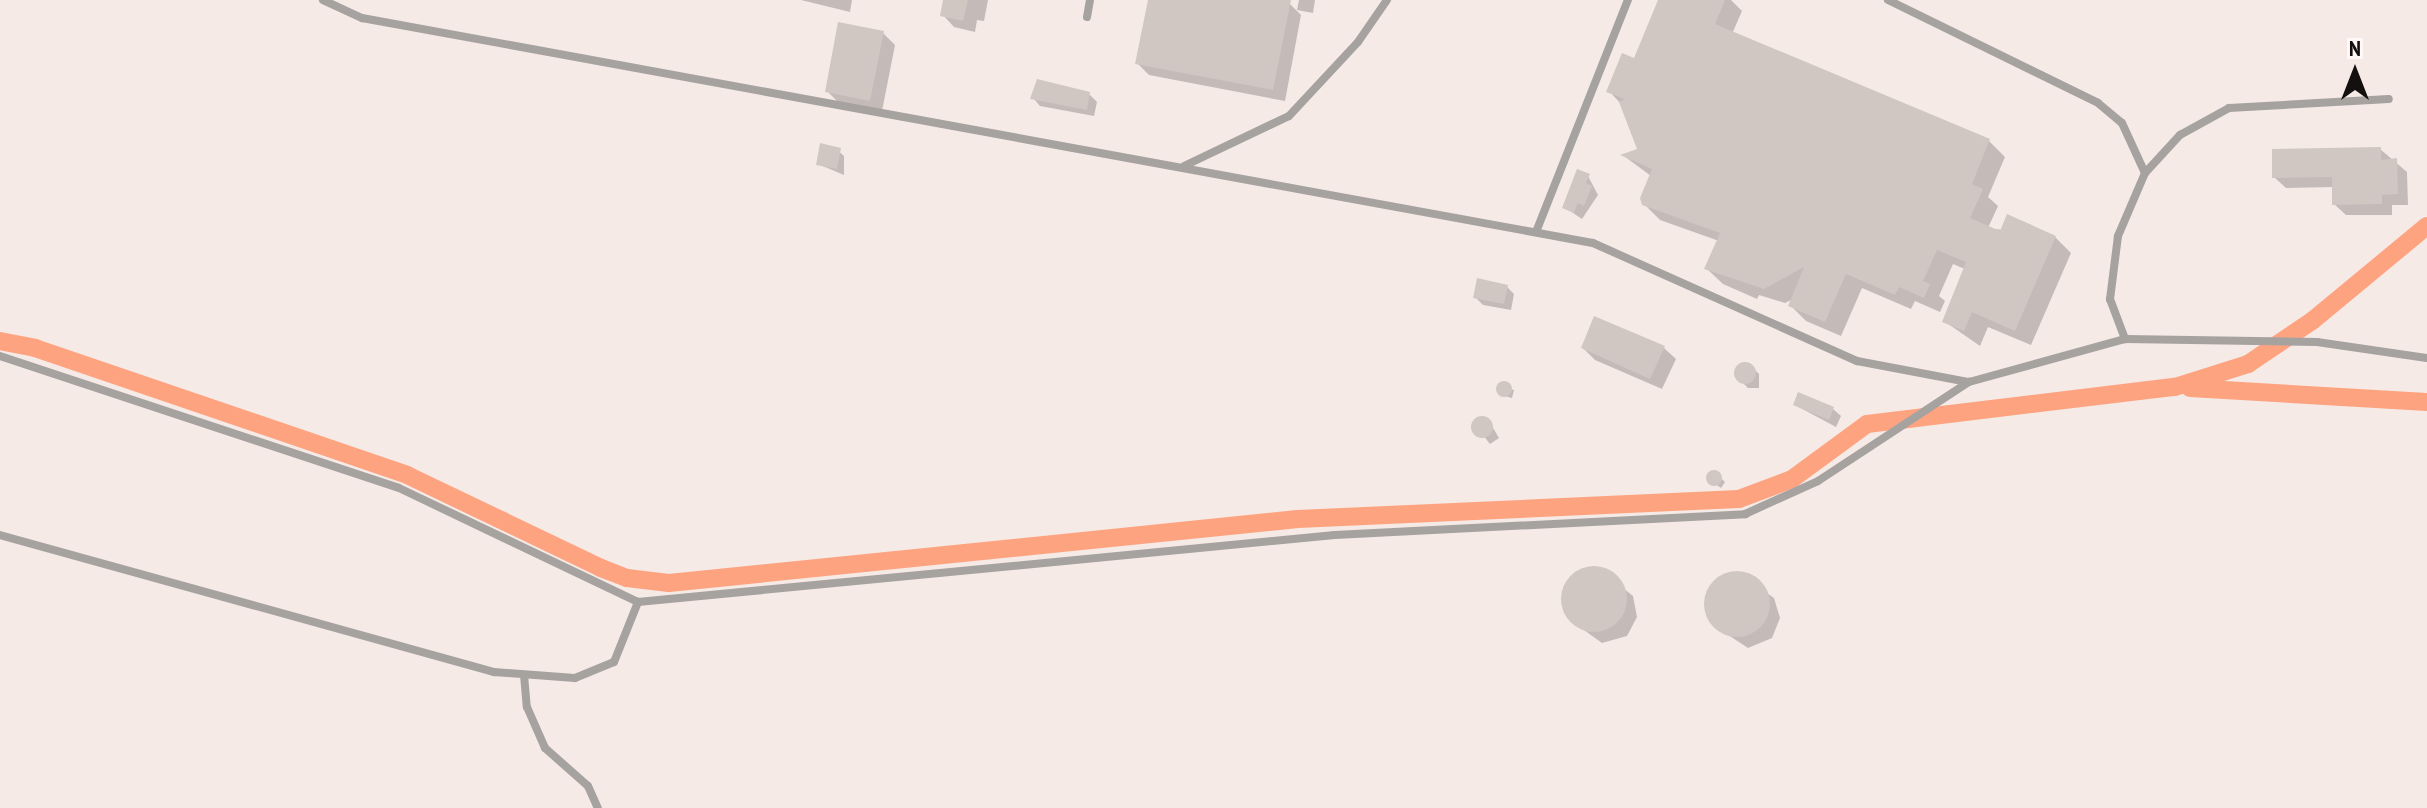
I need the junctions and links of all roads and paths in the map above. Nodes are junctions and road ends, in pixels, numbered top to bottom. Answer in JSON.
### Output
{"nodes":[{"id":1,"x":323,"y":0,"type":"edge"},
{"id":2,"x":1090,"y":0,"type":"edge"},
{"id":3,"x":1387,"y":0,"type":"edge"},
{"id":4,"x":1628,"y":0,"type":"edge"},
{"id":5,"x":1888,"y":0,"type":"edge"},
{"id":6,"x":1087,"y":17,"type":"dead end"},
{"id":7,"x":2389,"y":99,"type":"dead end"},
{"id":8,"x":1183,"y":166,"type":"junction"},
{"id":9,"x":2145,"y":173,"type":"junction"},
{"id":10,"x":1536,"y":232,"type":"junction"},
{"id":11,"x":2125,"y":339,"type":"junction"},
{"id":12,"x":0,"y":356,"type":"edge"},
{"id":13,"x":2427,"y":358,"type":"edge"},
{"id":14,"x":1969,"y":382,"type":"junction"},
{"id":15,"x":0,"y":535,"type":"edge"},
{"id":16,"x":638,"y":602,"type":"junction"},
{"id":17,"x":524,"y":675,"type":"junction"},
{"id":18,"x":598,"y":808,"type":"edge"}],
"edges":[{"from":1,"to":8,"type":"lane"},
{"from":2,"to":6,"type":"lane"},
{"from":3,"to":8,"type":"lane"},
{"from":4,"to":10,"type":"lane"},
{"from":5,"to":9,"type":"lane"},
{"from":7,"to":9,"type":"lane"},
{"from":8,"to":10,"type":"lane"},
{"from":9,"to":11,"type":"lane"},
{"from":10,"to":14,"type":"lane"},
{"from":11,"to":13,"type":"lane"},
{"from":11,"to":14,"type":"lane"},
{"from":12,"to":16,"type":"lane"},
{"from":14,"to":16,"type":"lane"},
{"from":15,"to":17,"type":"lane"},
{"from":16,"to":17,"type":"lane"},
{"from":17,"to":18,"type":"lane"}]}
